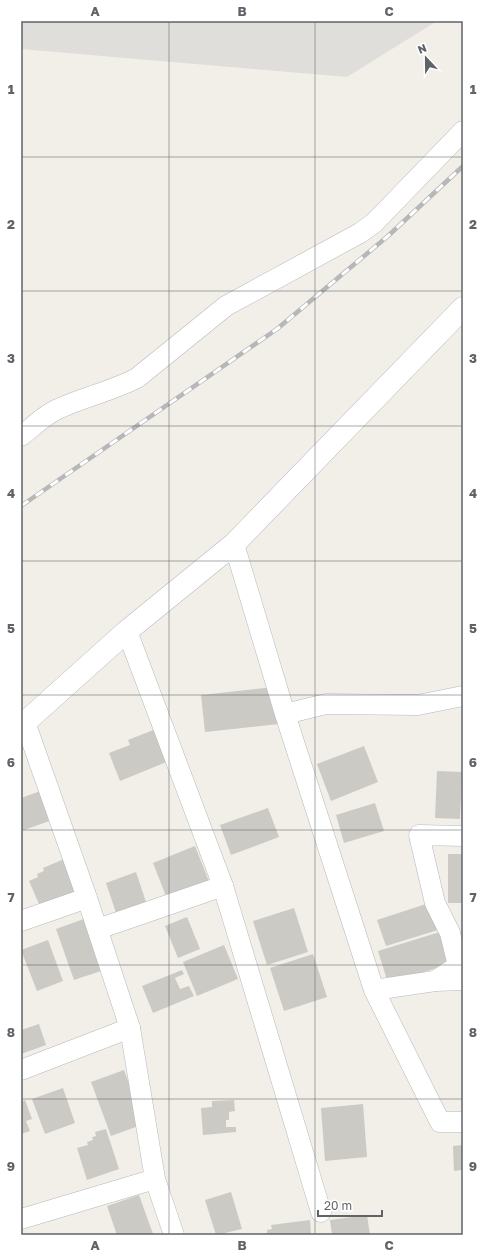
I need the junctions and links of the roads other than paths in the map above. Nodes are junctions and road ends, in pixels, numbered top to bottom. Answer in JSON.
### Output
{"nodes":[{"id":1,"x":463,"y":131,"type":"edge"},
{"id":2,"x":463,"y":308,"type":"edge"},
{"id":3,"x":21,"y":436,"type":"edge"},
{"id":4,"x":234,"y":544,"type":"junction"},
{"id":5,"x":127,"y":631,"type":"junction"},
{"id":6,"x":463,"y":696,"type":"edge"},
{"id":7,"x":285,"y":714,"type":"junction"},
{"id":8,"x":23,"y":724,"type":"edge"},
{"id":9,"x":463,"y":836,"type":"edge"},
{"id":10,"x":223,"y":886,"type":"junction"},
{"id":11,"x":87,"y":898,"type":"junction"},
{"id":12,"x":21,"y":920,"type":"edge"},
{"id":13,"x":98,"y":929,"type":"junction"},
{"id":14,"x":463,"y":980,"type":"edge"},
{"id":15,"x":435,"y":981,"type":"junction"},
{"id":16,"x":374,"y":990,"type":"junction"},
{"id":17,"x":130,"y":1028,"type":"junction"},
{"id":18,"x":21,"y":1070,"type":"edge"},
{"id":19,"x":463,"y":1122,"type":"edge"},
{"id":20,"x":155,"y":1179,"type":"junction"},
{"id":21,"x":321,"y":1212,"type":"dead end"},
{"id":22,"x":21,"y":1219,"type":"edge"},
{"id":23,"x":174,"y":1235,"type":"edge"}],
"edges":[{"from":1,"to":3,"type":"street"},
{"from":2,"to":4,"type":"main road"},
{"from":4,"to":5,"type":"main road"},
{"from":4,"to":7,"type":"street"},
{"from":5,"to":8,"type":"main road"},
{"from":5,"to":10,"type":"street"},
{"from":6,"to":7,"type":"street"},
{"from":7,"to":16,"type":"street"},
{"from":8,"to":11,"type":"street"},
{"from":9,"to":15,"type":"street"},
{"from":10,"to":13,"type":"street"},
{"from":10,"to":21,"type":"street"},
{"from":11,"to":12,"type":"street"},
{"from":11,"to":13,"type":"street"},
{"from":13,"to":17,"type":"street"},
{"from":14,"to":15,"type":"street"},
{"from":15,"to":16,"type":"street"},
{"from":16,"to":19,"type":"street"},
{"from":17,"to":18,"type":"street"},
{"from":17,"to":20,"type":"street"},
{"from":20,"to":22,"type":"street"},
{"from":20,"to":23,"type":"street"}]}
